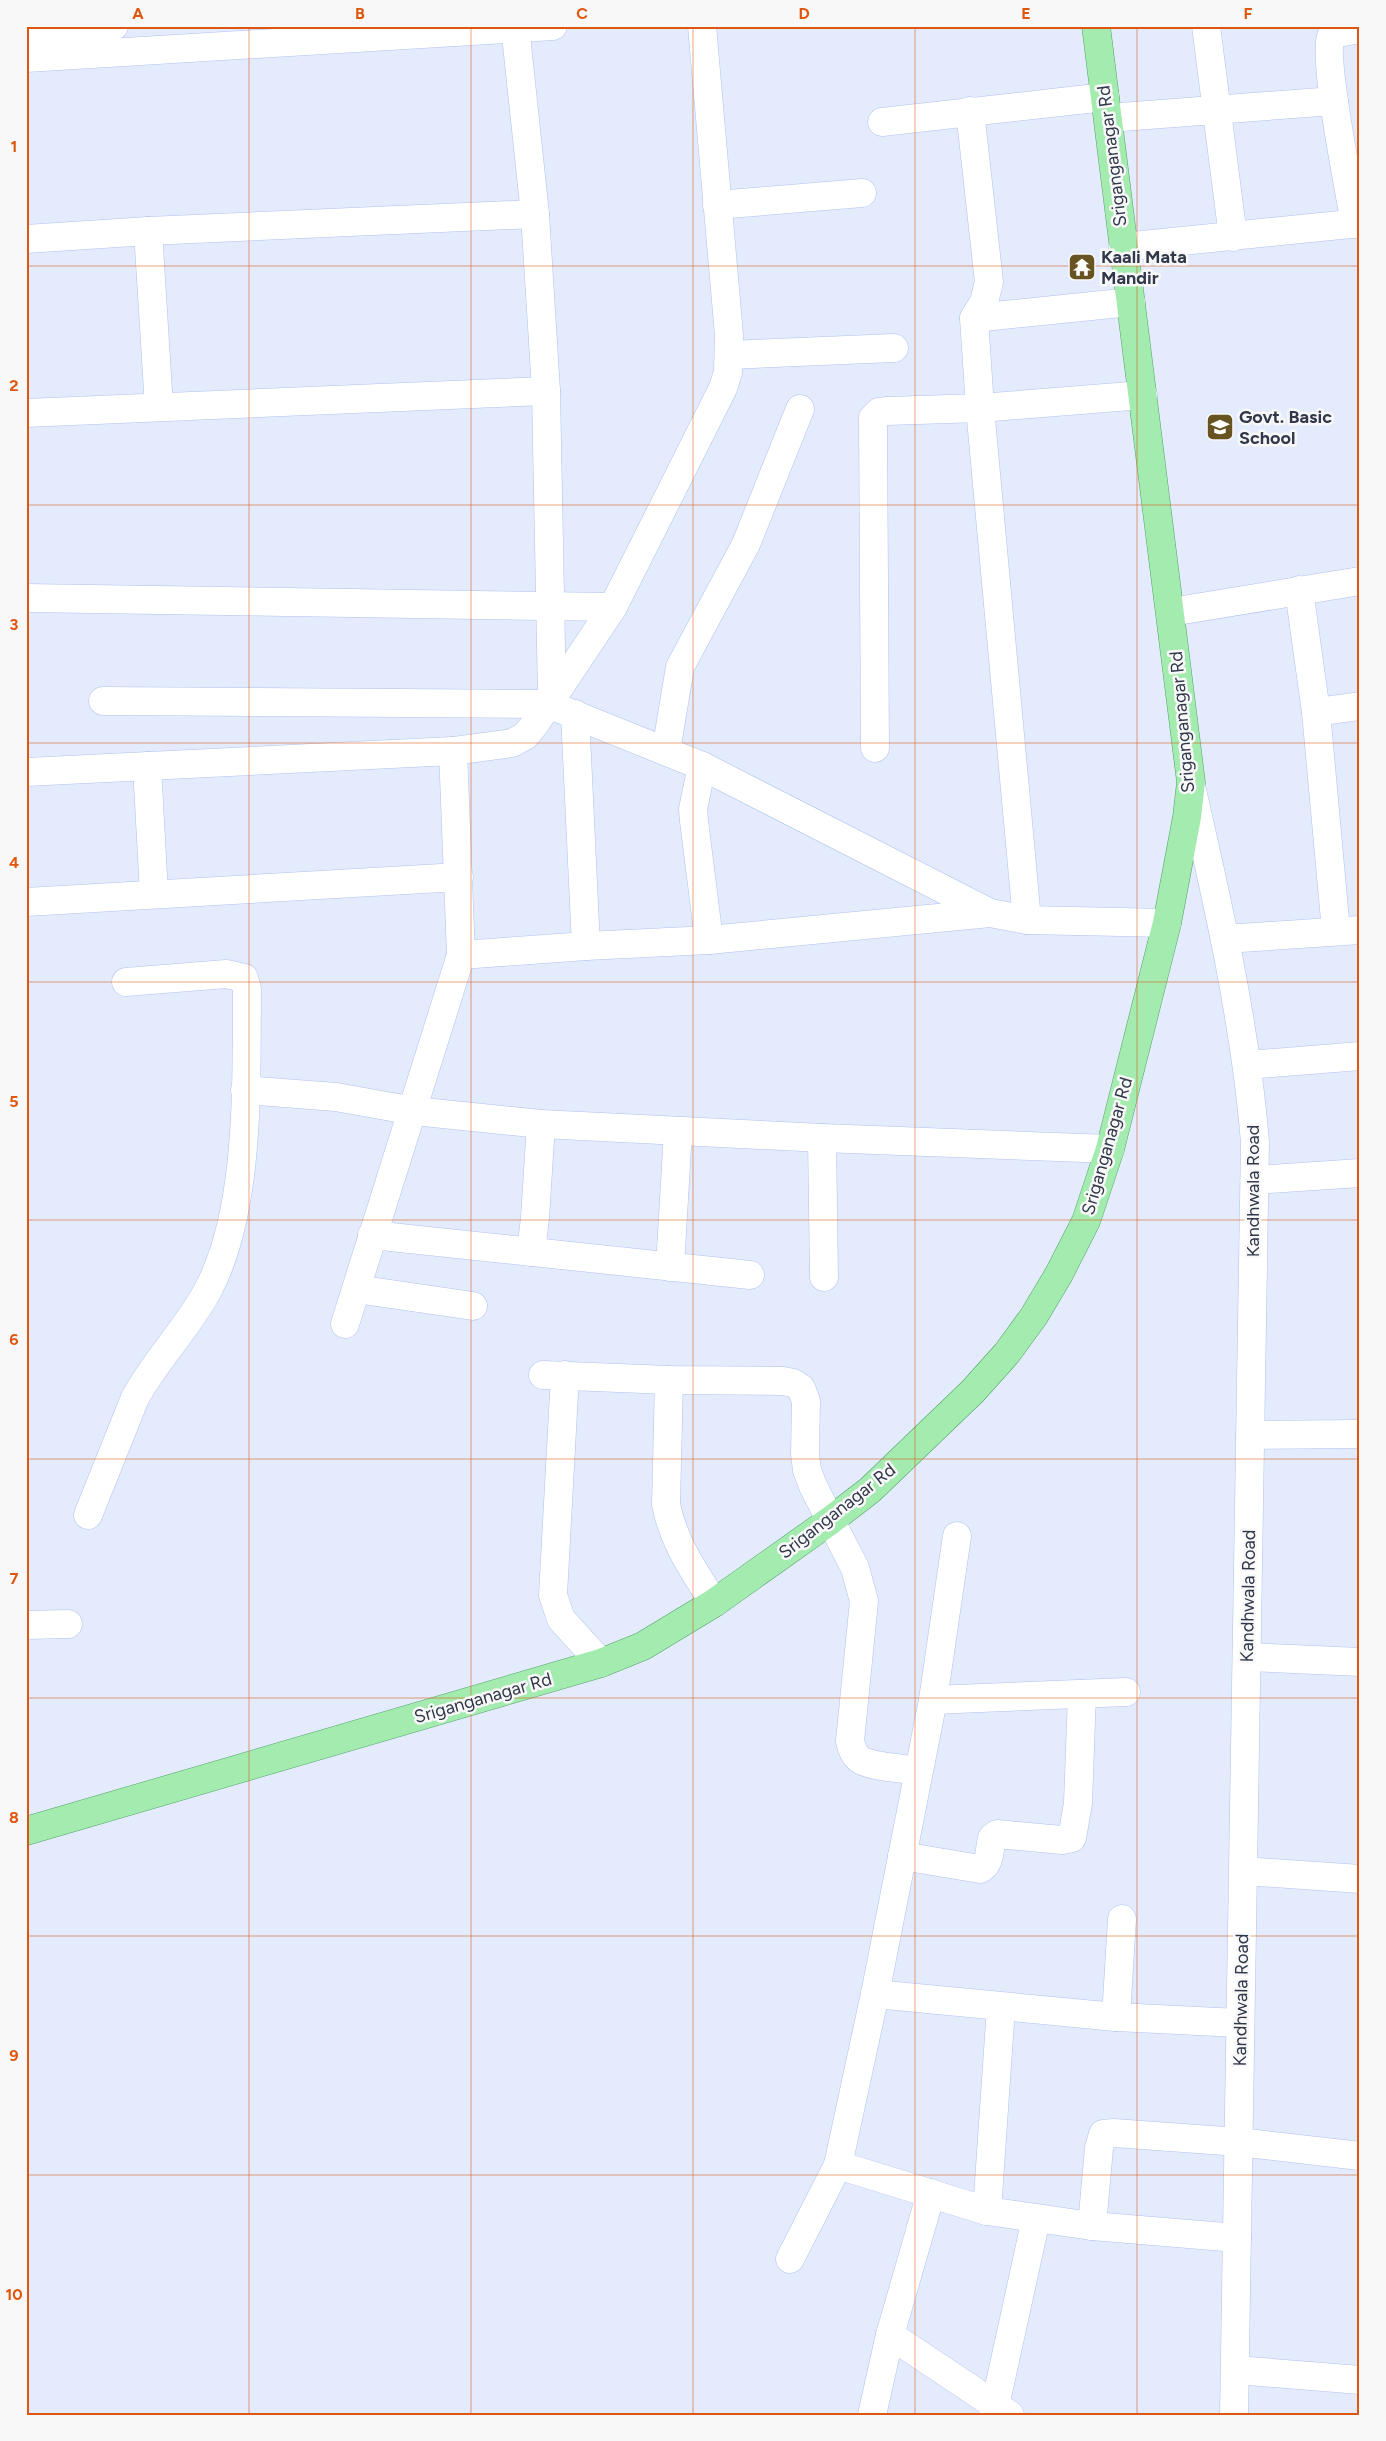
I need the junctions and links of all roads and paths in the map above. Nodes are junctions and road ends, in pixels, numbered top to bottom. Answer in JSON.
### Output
{"nodes":[{"id":1,"x":553,"y":26,"type":"edge"},
{"id":2,"x":702,"y":26,"type":"edge"},
{"id":3,"x":1096,"y":26,"type":"edge"},
{"id":4,"x":1206,"y":26,"type":"edge"},
{"id":5,"x":515,"y":27,"type":"edge"},
{"id":6,"x":1360,"y":29,"type":"edge"},
{"id":7,"x":26,"y":32,"type":"edge"},
{"id":8,"x":107,"y":35,"type":"edge"},
{"id":9,"x":26,"y":58,"type":"edge"},
{"id":10,"x":1334,"y":100,"type":"junction"},
{"id":11,"x":1107,"y":108,"type":"junction"},
{"id":12,"x":1218,"y":110,"type":"junction"},
{"id":13,"x":970,"y":112,"type":"junction"},
{"id":14,"x":882,"y":122,"type":"dead end"},
{"id":15,"x":862,"y":193,"type":"dead end"},
{"id":16,"x":717,"y":205,"type":"junction"},
{"id":17,"x":535,"y":214,"type":"junction"},
{"id":18,"x":1357,"y":224,"type":"edge"},
{"id":19,"x":148,"y":231,"type":"junction"},
{"id":20,"x":1233,"y":237,"type":"junction"},
{"id":21,"x":26,"y":239,"type":"edge"},
{"id":22,"x":1123,"y":247,"type":"junction"},
{"id":23,"x":1131,"y":302,"type":"junction"},
{"id":24,"x":974,"y":318,"type":"junction"},
{"id":25,"x":894,"y":348,"type":"dead end"},
{"id":26,"x":729,"y":355,"type":"junction"},
{"id":27,"x":546,"y":391,"type":"junction"},
{"id":28,"x":1143,"y":395,"type":"junction"},
{"id":29,"x":159,"y":407,"type":"junction"},
{"id":30,"x":980,"y":408,"type":"junction"},
{"id":31,"x":800,"y":409,"type":"dead end"},
{"id":32,"x":26,"y":413,"type":"edge"},
{"id":33,"x":1360,"y":582,"type":"edge"},
{"id":34,"x":1299,"y":590,"type":"junction"},
{"id":35,"x":26,"y":598,"type":"edge"},
{"id":36,"x":548,"y":604,"type":"junction"},
{"id":37,"x":613,"y":607,"type":"junction"},
{"id":38,"x":1171,"y":612,"type":"junction"},
{"id":39,"x":550,"y":701,"type":"junction"},
{"id":40,"x":102,"y":702,"type":"dead end"},
{"id":41,"x":1360,"y":706,"type":"edge"},
{"id":42,"x":1316,"y":712,"type":"junction"},
{"id":43,"x":575,"y":714,"type":"junction"},
{"id":44,"x":875,"y":748,"type":"dead end"},
{"id":45,"x":453,"y":751,"type":"junction"},
{"id":46,"x":666,"y":751,"type":"junction"},
{"id":47,"x":147,"y":766,"type":"junction"},
{"id":48,"x":702,"y":766,"type":"junction"},
{"id":49,"x":26,"y":772,"type":"edge"},
{"id":50,"x":1191,"y":782,"type":"junction"},
{"id":51,"x":459,"y":877,"type":"junction"},
{"id":52,"x":154,"y":894,"type":"junction"},
{"id":53,"x":26,"y":902,"type":"edge"},
{"id":54,"x":990,"y":913,"type":"junction"},
{"id":55,"x":1026,"y":920,"type":"junction"},
{"id":56,"x":1166,"y":923,"type":"junction"},
{"id":57,"x":1348,"y":931,"type":"edge"},
{"id":58,"x":709,"y":940,"type":"junction"},
{"id":59,"x":1225,"y":940,"type":"junction"},
{"id":60,"x":586,"y":946,"type":"junction"},
{"id":61,"x":461,"y":955,"type":"junction"},
{"id":62,"x":126,"y":982,"type":"dead end"},
{"id":63,"x":1360,"y":1056,"type":"edge"},
{"id":64,"x":1248,"y":1065,"type":"junction"},
{"id":65,"x":245,"y":1090,"type":"junction"},
{"id":66,"x":414,"y":1111,"type":"junction"},
{"id":67,"x":541,"y":1124,"type":"junction"},
{"id":68,"x":678,"y":1131,"type":"junction"},
{"id":69,"x":822,"y":1138,"type":"junction"},
{"id":70,"x":1110,"y":1149,"type":"junction"},
{"id":71,"x":1360,"y":1173,"type":"edge"},
{"id":72,"x":1255,"y":1180,"type":"junction"},
{"id":73,"x":372,"y":1235,"type":"junction"},
{"id":74,"x":531,"y":1252,"type":"junction"},
{"id":75,"x":670,"y":1267,"type":"junction"},
{"id":76,"x":750,"y":1275,"type":"dead end"},
{"id":77,"x":824,"y":1277,"type":"dead end"},
{"id":78,"x":356,"y":1289,"type":"junction"},
{"id":79,"x":474,"y":1306,"type":"dead end"},
{"id":80,"x":344,"y":1324,"type":"dead end"},
{"id":81,"x":669,"y":1380,"type":"junction"},
{"id":82,"x":1360,"y":1434,"type":"edge"},
{"id":83,"x":1250,"y":1435,"type":"junction"},
{"id":84,"x":88,"y":1514,"type":"dead end"},
{"id":85,"x":831,"y":1520,"type":"junction"},
{"id":86,"x":957,"y":1536,"type":"dead end"},
{"id":87,"x":714,"y":1603,"type":"junction"},
{"id":88,"x":68,"y":1624,"type":"dead end"},
{"id":89,"x":26,"y":1625,"type":"edge"},
{"id":90,"x":1248,"y":1657,"type":"junction"},
{"id":91,"x":1360,"y":1662,"type":"edge"},
{"id":92,"x":601,"y":1663,"type":"junction"},
{"id":93,"x":1126,"y":1692,"type":"dead end"},
{"id":94,"x":1082,"y":1694,"type":"junction"},
{"id":95,"x":933,"y":1700,"type":"junction"},
{"id":96,"x":918,"y":1771,"type":"junction"},
{"id":97,"x":26,"y":1831,"type":"edge"},
{"id":98,"x":902,"y":1856,"type":"junction"},
{"id":99,"x":1244,"y":1871,"type":"junction"},
{"id":100,"x":1360,"y":1879,"type":"edge"},
{"id":101,"x":1122,"y":1919,"type":"dead end"},
{"id":102,"x":875,"y":1994,"type":"junction"},
{"id":103,"x":1001,"y":2007,"type":"junction"},
{"id":104,"x":1116,"y":2017,"type":"junction"},
{"id":105,"x":1239,"y":2023,"type":"junction"},
{"id":106,"x":1239,"y":2142,"type":"junction"},
{"id":107,"x":1360,"y":2156,"type":"edge"},
{"id":108,"x":838,"y":2165,"type":"junction"},
{"id":109,"x":932,"y":2193,"type":"junction"},
{"id":110,"x":987,"y":2210,"type":"junction"},
{"id":111,"x":1036,"y":2219,"type":"junction"},
{"id":112,"x":1092,"y":2226,"type":"junction"},
{"id":113,"x":1237,"y":2238,"type":"junction"},
{"id":114,"x":790,"y":2259,"type":"dead end"},
{"id":115,"x":890,"y":2335,"type":"junction"},
{"id":116,"x":1236,"y":2370,"type":"junction"},
{"id":117,"x":1360,"y":2380,"type":"edge"},
{"id":118,"x":1000,"y":2412,"type":"edge"},
{"id":119,"x":872,"y":2415,"type":"edge"},
{"id":120,"x":1234,"y":2415,"type":"edge"}],
"edges":[{"from":1,"to":5,"type":"street"},
{"from":2,"to":16,"type":"street"},
{"from":3,"to":11,"type":"main road","name":"Sriganganagar Rd"},
{"from":4,"to":12,"type":"street"},
{"from":5,"to":8,"type":"street"},
{"from":5,"to":17,"type":"street"},
{"from":6,"to":10,"type":"street"},
{"from":7,"to":8,"type":"street"},
{"from":8,"to":9,"type":"street"},
{"from":10,"to":12,"type":"street"},
{"from":10,"to":18,"type":"street"},
{"from":11,"to":12,"type":"street"},
{"from":11,"to":13,"type":"street"},
{"from":11,"to":22,"type":"main road","name":"Sriganganagar Rd"},
{"from":12,"to":20,"type":"street"},
{"from":13,"to":14,"type":"street"},
{"from":13,"to":24,"type":"street"},
{"from":15,"to":16,"type":"street"},
{"from":16,"to":26,"type":"street"},
{"from":17,"to":19,"type":"street"},
{"from":17,"to":27,"type":"street"},
{"from":18,"to":20,"type":"street"},
{"from":19,"to":21,"type":"street"},
{"from":19,"to":29,"type":"street"},
{"from":20,"to":22,"type":"street"},
{"from":22,"to":23,"type":"main road","name":"Sriganganagar Rd"},
{"from":23,"to":24,"type":"street"},
{"from":23,"to":28,"type":"main road","name":"Sriganganagar Rd"},
{"from":24,"to":30,"type":"street"},
{"from":25,"to":26,"type":"street"},
{"from":26,"to":37,"type":"street"},
{"from":27,"to":29,"type":"street"},
{"from":27,"to":36,"type":"street"},
{"from":28,"to":30,"type":"street"},
{"from":28,"to":38,"type":"main road","name":"Sriganganagar Rd"},
{"from":29,"to":32,"type":"street"},
{"from":30,"to":44,"type":"street"},
{"from":30,"to":55,"type":"street"},
{"from":31,"to":46,"type":"street"},
{"from":33,"to":34,"type":"street"},
{"from":34,"to":38,"type":"street"},
{"from":34,"to":42,"type":"street"},
{"from":35,"to":36,"type":"street"},
{"from":36,"to":37,"type":"street"},
{"from":36,"to":39,"type":"street"},
{"from":37,"to":39,"type":"street"},
{"from":38,"to":50,"type":"main road","name":"Sriganganagar Rd"},
{"from":39,"to":40,"type":"street"},
{"from":39,"to":43,"type":"street"},
{"from":39,"to":45,"type":"street"},
{"from":41,"to":42,"type":"street"},
{"from":42,"to":57,"type":"street"},
{"from":43,"to":46,"type":"street"},
{"from":43,"to":60,"type":"street"},
{"from":45,"to":47,"type":"street"},
{"from":45,"to":51,"type":"street"},
{"from":46,"to":48,"type":"street"},
{"from":47,"to":49,"type":"street"},
{"from":47,"to":52,"type":"street"},
{"from":48,"to":54,"type":"street"},
{"from":48,"to":58,"type":"street"},
{"from":50,"to":56,"type":"main road","name":"Sriganganagar Rd"},
{"from":50,"to":59,"type":"street","name":"Kandhwala Road"},
{"from":51,"to":52,"type":"street"},
{"from":51,"to":61,"type":"street"},
{"from":52,"to":53,"type":"street"},
{"from":54,"to":55,"type":"street"},
{"from":54,"to":58,"type":"street"},
{"from":55,"to":56,"type":"street"},
{"from":56,"to":70,"type":"main road","name":"Sriganganagar Rd"},
{"from":57,"to":59,"type":"street"},
{"from":58,"to":60,"type":"street"},
{"from":59,"to":64,"type":"street","name":"Kandhwala Road"},
{"from":60,"to":61,"type":"street"},
{"from":61,"to":66,"type":"street"},
{"from":62,"to":65,"type":"street"},
{"from":63,"to":64,"type":"street"},
{"from":64,"to":72,"type":"street","name":"Kandhwala Road"},
{"from":65,"to":66,"type":"street"},
{"from":65,"to":84,"type":"street"},
{"from":66,"to":67,"type":"street"},
{"from":66,"to":73,"type":"street"},
{"from":67,"to":68,"type":"street"},
{"from":67,"to":74,"type":"street"},
{"from":68,"to":69,"type":"street"},
{"from":68,"to":75,"type":"street"},
{"from":69,"to":70,"type":"street"},
{"from":69,"to":77,"type":"street"},
{"from":70,"to":85,"type":"main road","name":"Sriganganagar Rd"},
{"from":71,"to":72,"type":"street"},
{"from":72,"to":83,"type":"street","name":"Kandhwala Road"},
{"from":73,"to":74,"type":"street"},
{"from":73,"to":78,"type":"street"},
{"from":74,"to":75,"type":"street"},
{"from":75,"to":76,"type":"street"},
{"from":78,"to":79,"type":"street"},
{"from":78,"to":80,"type":"street"},
{"from":81,"to":85,"type":"street"},
{"from":81,"to":87,"type":"street"},
{"from":81,"to":92,"type":"street"},
{"from":82,"to":83,"type":"street"},
{"from":83,"to":90,"type":"street","name":"Kandhwala Road"},
{"from":85,"to":87,"type":"main road","name":"Sriganganagar Rd"},
{"from":85,"to":96,"type":"street"},
{"from":86,"to":95,"type":"street"},
{"from":87,"to":92,"type":"main road","name":"Sriganganagar Rd"},
{"from":88,"to":89,"type":"street"},
{"from":90,"to":91,"type":"street"},
{"from":90,"to":99,"type":"street","name":"Kandhwala Road"},
{"from":92,"to":97,"type":"main road","name":"Sriganganagar Rd"},
{"from":93,"to":94,"type":"street"},
{"from":94,"to":95,"type":"street"},
{"from":94,"to":98,"type":"street"},
{"from":95,"to":96,"type":"street"},
{"from":96,"to":98,"type":"street"},
{"from":98,"to":102,"type":"street"},
{"from":99,"to":100,"type":"street"},
{"from":99,"to":105,"type":"street","name":"Kandhwala Road"},
{"from":101,"to":104,"type":"street"},
{"from":102,"to":103,"type":"street"},
{"from":102,"to":108,"type":"street"},
{"from":103,"to":104,"type":"street"},
{"from":103,"to":110,"type":"street"},
{"from":104,"to":105,"type":"street"},
{"from":105,"to":106,"type":"street","name":"Kandhwala Road"},
{"from":106,"to":107,"type":"street"},
{"from":106,"to":112,"type":"street"},
{"from":106,"to":113,"type":"street","name":"Kandhwala Road"},
{"from":108,"to":109,"type":"street"},
{"from":108,"to":114,"type":"street"},
{"from":109,"to":110,"type":"street"},
{"from":109,"to":115,"type":"street"},
{"from":110,"to":111,"type":"street"},
{"from":111,"to":112,"type":"street"},
{"from":111,"to":118,"type":"street"},
{"from":112,"to":113,"type":"street"},
{"from":113,"to":116,"type":"street","name":"Kandhwala Road"},
{"from":115,"to":118,"type":"street"},
{"from":115,"to":119,"type":"street"},
{"from":116,"to":117,"type":"street"},
{"from":116,"to":120,"type":"street","name":"Kandhwala Road"}]}
